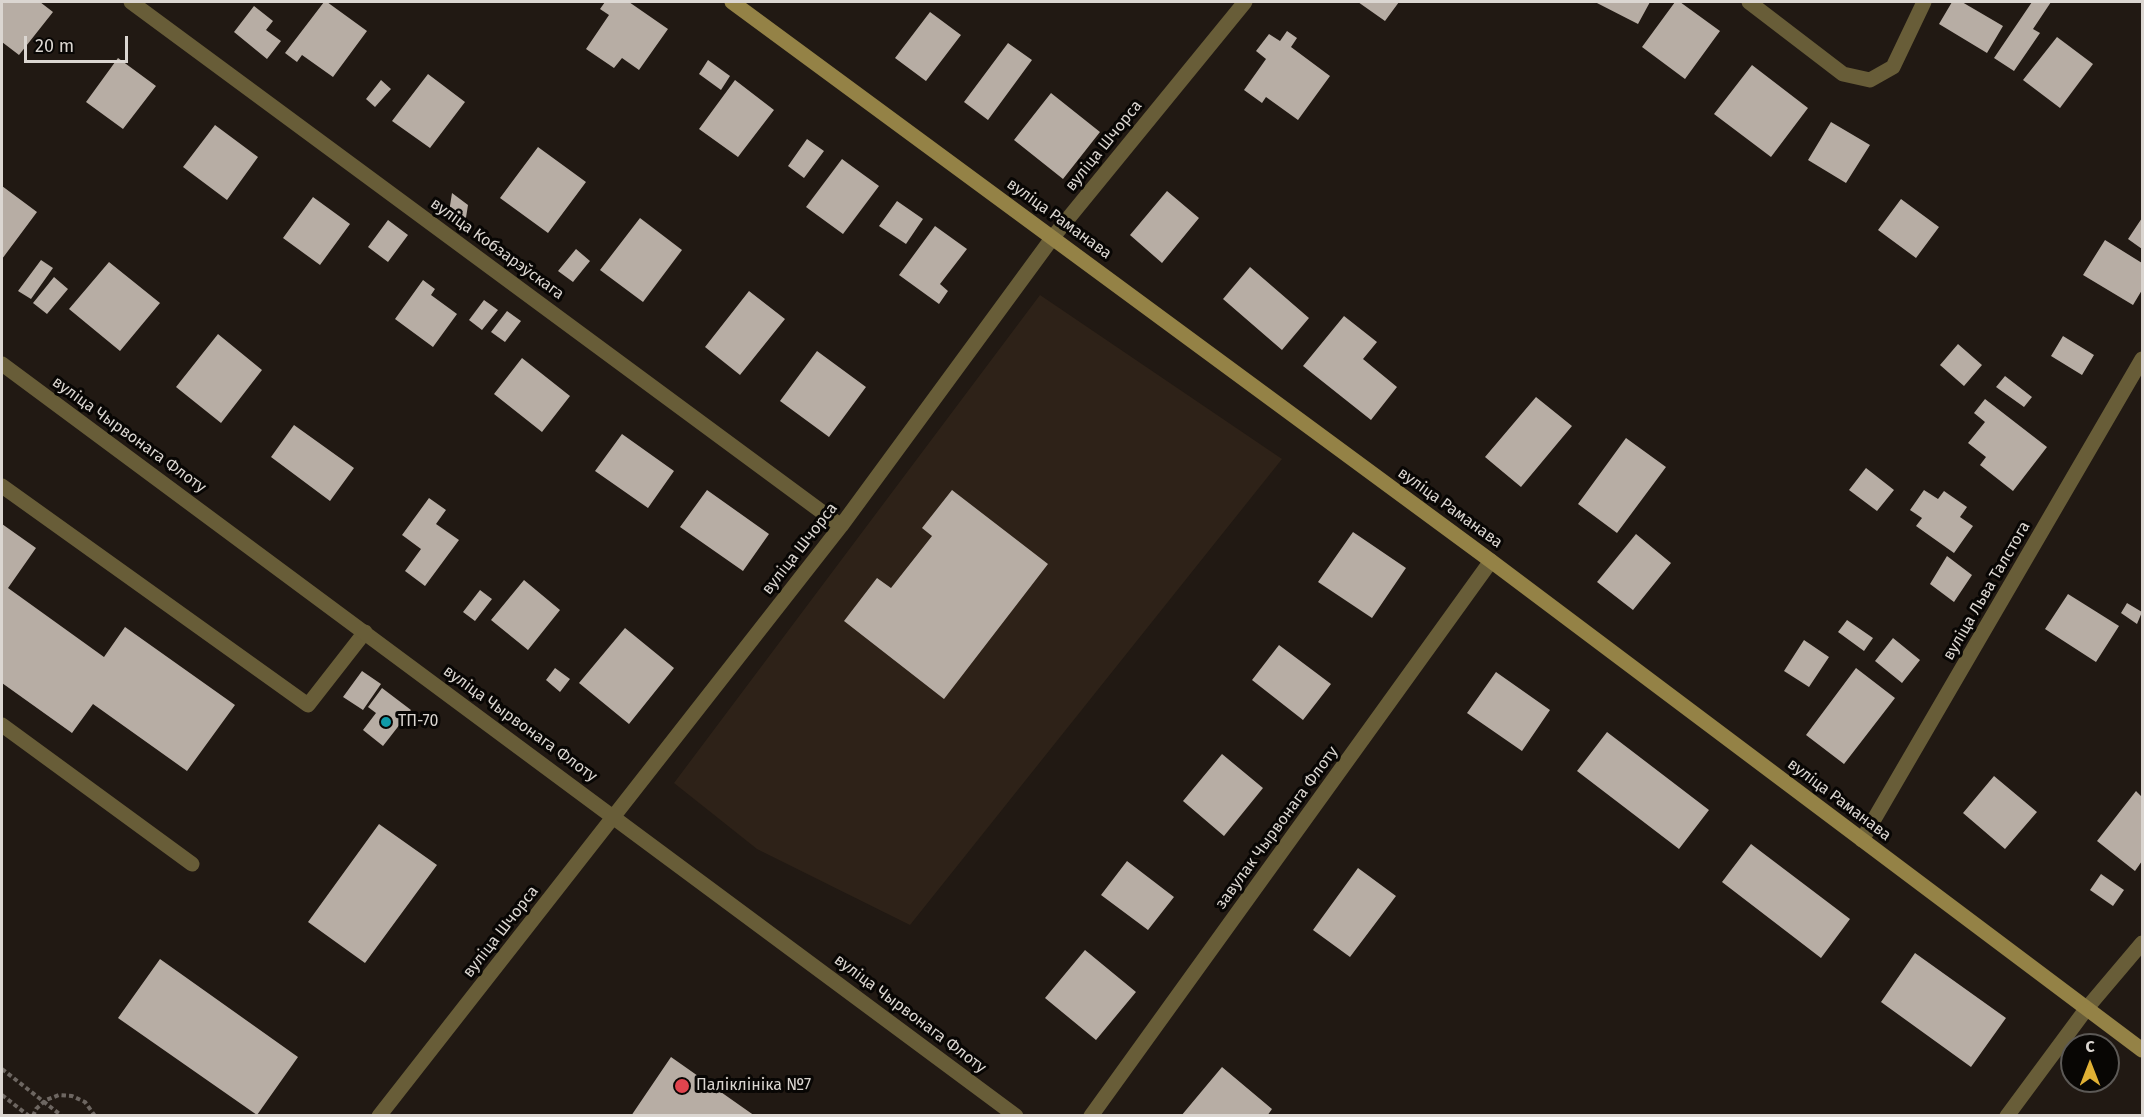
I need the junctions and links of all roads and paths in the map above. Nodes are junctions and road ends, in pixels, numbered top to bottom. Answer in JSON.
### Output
{"nodes":[{"id":1,"x":131,"y":2,"type":"edge"},
{"id":2,"x":732,"y":2,"type":"edge"},
{"id":3,"x":1245,"y":2,"type":"edge"},
{"id":4,"x":1749,"y":2,"type":"edge"},
{"id":5,"x":1924,"y":2,"type":"edge"},
{"id":6,"x":1053,"y":237,"type":"junction"},
{"id":7,"x":2142,"y":359,"type":"edge"},
{"id":8,"x":2,"y":363,"type":"edge"},
{"id":9,"x":2,"y":486,"type":"edge"},
{"id":10,"x":842,"y":526,"type":"junction"},
{"id":11,"x":1491,"y":561,"type":"junction"},
{"id":12,"x":364,"y":632,"type":"junction"},
{"id":13,"x":2,"y":725,"type":"edge"},
{"id":14,"x":615,"y":817,"type":"junction"},
{"id":15,"x":1862,"y":840,"type":"junction"},
{"id":16,"x":192,"y":864,"type":"dead end"},
{"id":17,"x":2142,"y":943,"type":"edge"},
{"id":18,"x":2087,"y":1008,"type":"junction"},
{"id":19,"x":2142,"y":1050,"type":"edge"},
{"id":20,"x":2,"y":1069,"type":"edge"},
{"id":21,"x":2,"y":1095,"type":"edge"},
{"id":22,"x":44,"y":1102,"type":"junction"},
{"id":23,"x":31,"y":1116,"type":"edge"},
{"id":24,"x":62,"y":1116,"type":"edge"},
{"id":25,"x":95,"y":1116,"type":"edge"},
{"id":26,"x":379,"y":1116,"type":"edge"},
{"id":27,"x":1016,"y":1116,"type":"edge"},
{"id":28,"x":1091,"y":1116,"type":"edge"},
{"id":29,"x":2007,"y":1116,"type":"edge"}],
"edges":[{"from":1,"to":10,"type":"street","name":"вуліца Кобзарэўскага"},
{"from":2,"to":6,"type":"main road","name":"вуліца Раманава"},
{"from":3,"to":6,"type":"street","name":"вуліца Шчорса"},
{"from":4,"to":5,"type":"street"},
{"from":6,"to":10,"type":"street","name":"вуліца Шчорса"},
{"from":6,"to":11,"type":"main road","name":"вуліца Раманава"},
{"from":7,"to":15,"type":"street","name":"вуліца Льва Талстога"},
{"from":8,"to":12,"type":"street","name":"вуліца Чырвонага Флоту"},
{"from":9,"to":12,"type":"street"},
{"from":10,"to":14,"type":"street","name":"вуліца Шчорса"},
{"from":11,"to":15,"type":"main road","name":"вуліца Раманава"},
{"from":11,"to":28,"type":"street","name":"завулак Чырвонага Флоту"},
{"from":12,"to":14,"type":"street","name":"вуліца Чырвонага Флоту"},
{"from":13,"to":16,"type":"street"},
{"from":14,"to":26,"type":"street","name":"вуліца Шчорса"},
{"from":14,"to":27,"type":"street","name":"вуліца Чырвонага Флоту"},
{"from":15,"to":18,"type":"main road","name":"вуліца Раманава"},
{"from":17,"to":18,"type":"street"},
{"from":18,"to":19,"type":"main road","name":"вуліца Раманава"},
{"from":18,"to":29,"type":"street"},
{"from":20,"to":22,"type":"path"},
{"from":21,"to":23,"type":"path"},
{"from":22,"to":23,"type":"path"},
{"from":22,"to":24,"type":"path"},
{"from":22,"to":25,"type":"path"}]}
